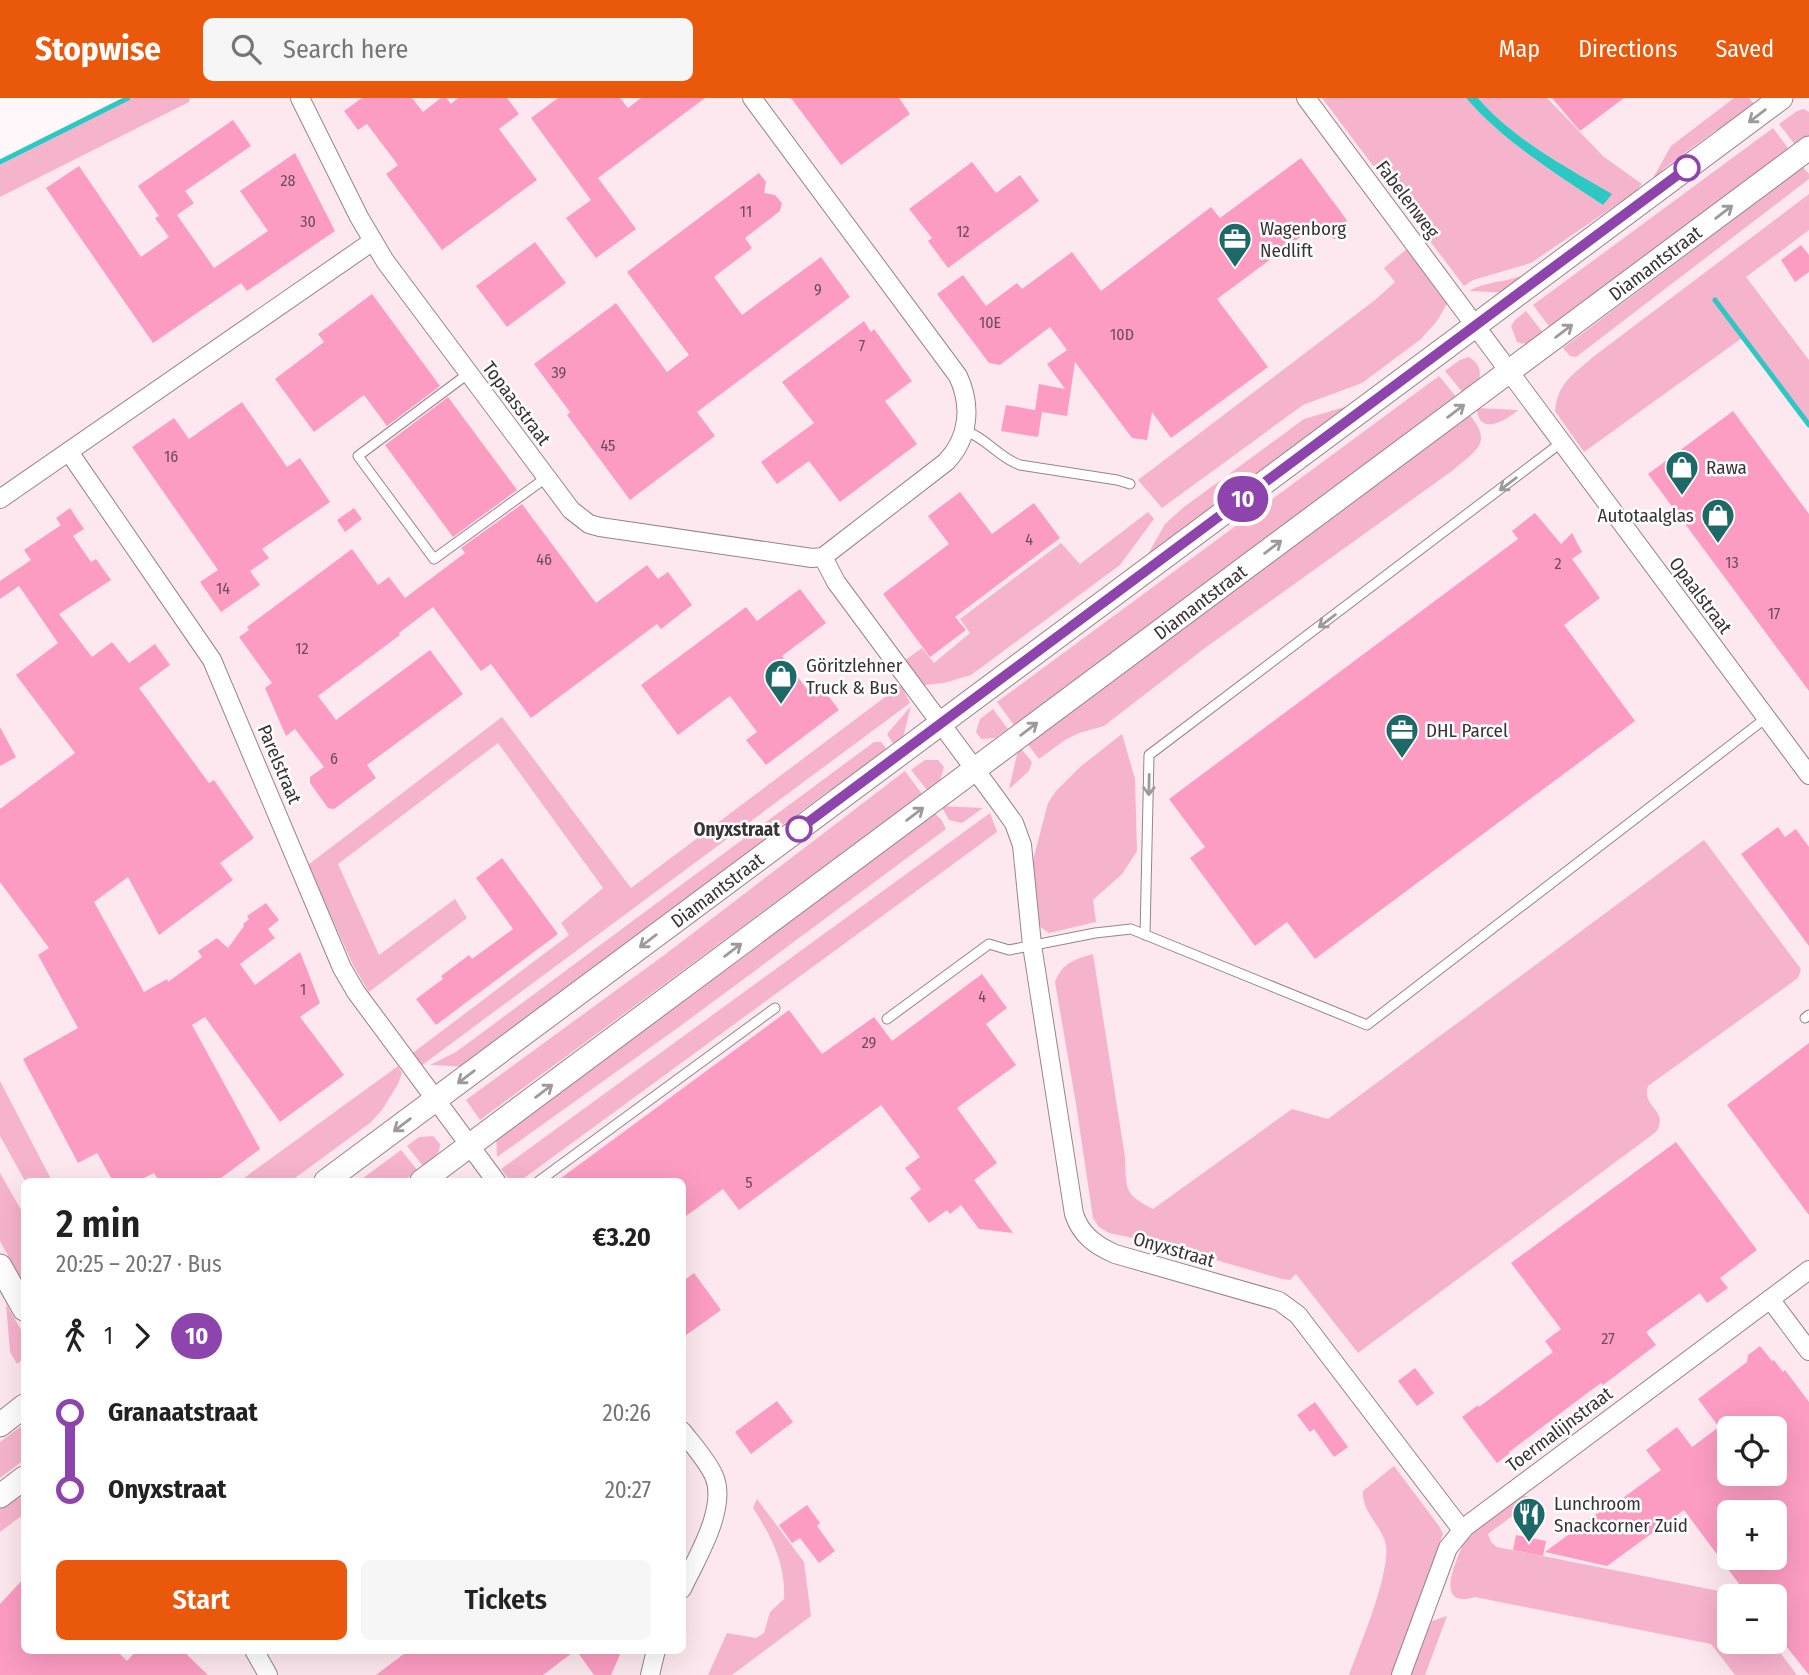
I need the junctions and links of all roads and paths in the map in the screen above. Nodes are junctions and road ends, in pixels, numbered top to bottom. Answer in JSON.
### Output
{"nodes":[{"id":1,"x":300,"y":98,"type":"edge"},
{"id":2,"x":752,"y":98,"type":"edge"},
{"id":3,"x":1307,"y":98,"type":"edge"},
{"id":4,"x":1781,"y":98,"type":"edge"},
{"id":5,"x":1809,"y":148,"type":"edge"},
{"id":6,"x":373,"y":241,"type":"junction"},
{"id":7,"x":1475,"y":326,"type":"junction"},
{"id":8,"x":1509,"y":371,"type":"junction"},
{"id":9,"x":469,"y":373,"type":"junction"},
{"id":10,"x":964,"y":430,"type":"junction"},
{"id":11,"x":1562,"y":442,"type":"junction"},
{"id":12,"x":69,"y":452,"type":"junction"},
{"id":13,"x":547,"y":477,"type":"junction"},
{"id":14,"x":1130,"y":485,"type":"dead end"},
{"id":15,"x":0,"y":499,"type":"edge"},
{"id":16,"x":823,"y":557,"type":"junction"},
{"id":17,"x":1766,"y":718,"type":"junction"},
{"id":18,"x":940,"y":724,"type":"junction"},
{"id":19,"x":975,"y":770,"type":"junction"},
{"id":20,"x":1809,"y":775,"type":"edge"},
{"id":21,"x":1145,"y":935,"type":"junction"},
{"id":22,"x":1032,"y":945,"type":"junction"},
{"id":23,"x":775,"y":1008,"type":"dead end"},
{"id":24,"x":887,"y":1020,"type":"dead end"},
{"id":25,"x":435,"y":1100,"type":"junction"},
{"id":26,"x":470,"y":1146,"type":"junction"},
{"id":27,"x":330,"y":1178,"type":"edge"},
{"id":28,"x":426,"y":1178,"type":"edge"},
{"id":29,"x":494,"y":1178,"type":"edge"},
{"id":30,"x":543,"y":1178,"type":"edge"},
{"id":31,"x":0,"y":1266,"type":"edge"},
{"id":32,"x":1809,"y":1270,"type":"edge"},
{"id":33,"x":1770,"y":1299,"type":"junction"},
{"id":34,"x":21,"y":1304,"type":"edge"},
{"id":35,"x":1809,"y":1351,"type":"edge"},
{"id":36,"x":21,"y":1408,"type":"edge"},
{"id":37,"x":0,"y":1425,"type":"edge"},
{"id":38,"x":686,"y":1436,"type":"edge"},
{"id":39,"x":21,"y":1480,"type":"edge"},
{"id":40,"x":0,"y":1496,"type":"edge"},
{"id":41,"x":1462,"y":1530,"type":"junction"},
{"id":42,"x":686,"y":1580,"type":"edge"},
{"id":43,"x":256,"y":1654,"type":"edge"},
{"id":44,"x":655,"y":1654,"type":"edge"},
{"id":45,"x":268,"y":1675,"type":"edge"},
{"id":46,"x":650,"y":1675,"type":"edge"},
{"id":47,"x":1401,"y":1675,"type":"edge"}],
"edges":[{"from":1,"to":6,"type":"street","name":"Topaasstraat"},
{"from":2,"to":10,"type":"street"},
{"from":3,"to":7,"type":"street","name":"Fabelenweg"},
{"from":4,"to":7,"type":"main road","name":"Diamantstraat","one_way":true},
{"from":8,"to":5,"type":"main road","name":"Diamantstraat","one_way":true},
{"from":6,"to":9,"type":"street","name":"Topaasstraat"},
{"from":6,"to":12,"type":"street"},
{"from":7,"to":8,"type":"street","name":"Fabelenweg"},
{"from":7,"to":18,"type":"main road","name":"Diamantstraat"},
{"from":8,"to":11,"type":"street","name":"Opaalstraat"},
{"from":19,"to":8,"type":"main road","name":"Diamantstraat","one_way":true},
{"from":9,"to":13,"type":"street","name":"Topaasstraat"},
{"from":9,"to":13,"type":"lane"},
{"from":10,"to":14,"type":"lane"},
{"from":10,"to":16,"type":"street"},
{"from":11,"to":17,"type":"street","name":"Opaalstraat"},
{"from":11,"to":21,"type":"lane","one_way":true},
{"from":12,"to":15,"type":"street"},
{"from":12,"to":25,"type":"street","name":"Parelstraat"},
{"from":13,"to":16,"type":"street","name":"Topaasstraat"},
{"from":16,"to":18,"type":"street"},
{"from":17,"to":20,"type":"street","name":"Opaalstraat"},
{"from":17,"to":21,"type":"lane"},
{"from":18,"to":19,"type":"street","name":"Onyxstraat"},
{"from":18,"to":25,"type":"main road","name":"Diamantstraat","one_way":true},
{"from":19,"to":22,"type":"street","name":"Onyxstraat"},
{"from":26,"to":19,"type":"main road","name":"Diamantstraat","one_way":true},
{"from":21,"to":22,"type":"lane"},
{"from":22,"to":24,"type":"lane"},
{"from":22,"to":41,"type":"street","name":"Onyxstraat"},
{"from":23,"to":30,"type":"lane"},
{"from":25,"to":26,"type":"street","name":"Parelstraat"},
{"from":25,"to":27,"type":"main road","name":"Diamantstraat","one_way":true},
{"from":26,"to":28,"type":"main road","name":"Diamantstraat"},
{"from":26,"to":29,"type":"street"},
{"from":31,"to":34,"type":"main road"},
{"from":32,"to":33,"type":"street","name":"Toermalijnstraat"},
{"from":33,"to":35,"type":"street"},
{"from":33,"to":41,"type":"street","name":"Toermalijnstraat"},
{"from":36,"to":37,"type":"main road"},
{"from":38,"to":42,"type":"street"},
{"from":39,"to":40,"type":"main road"},
{"from":41,"to":47,"type":"street","name":"Toermalijnstraat"},
{"from":43,"to":45,"type":"street"},
{"from":44,"to":46,"type":"street"}]}
